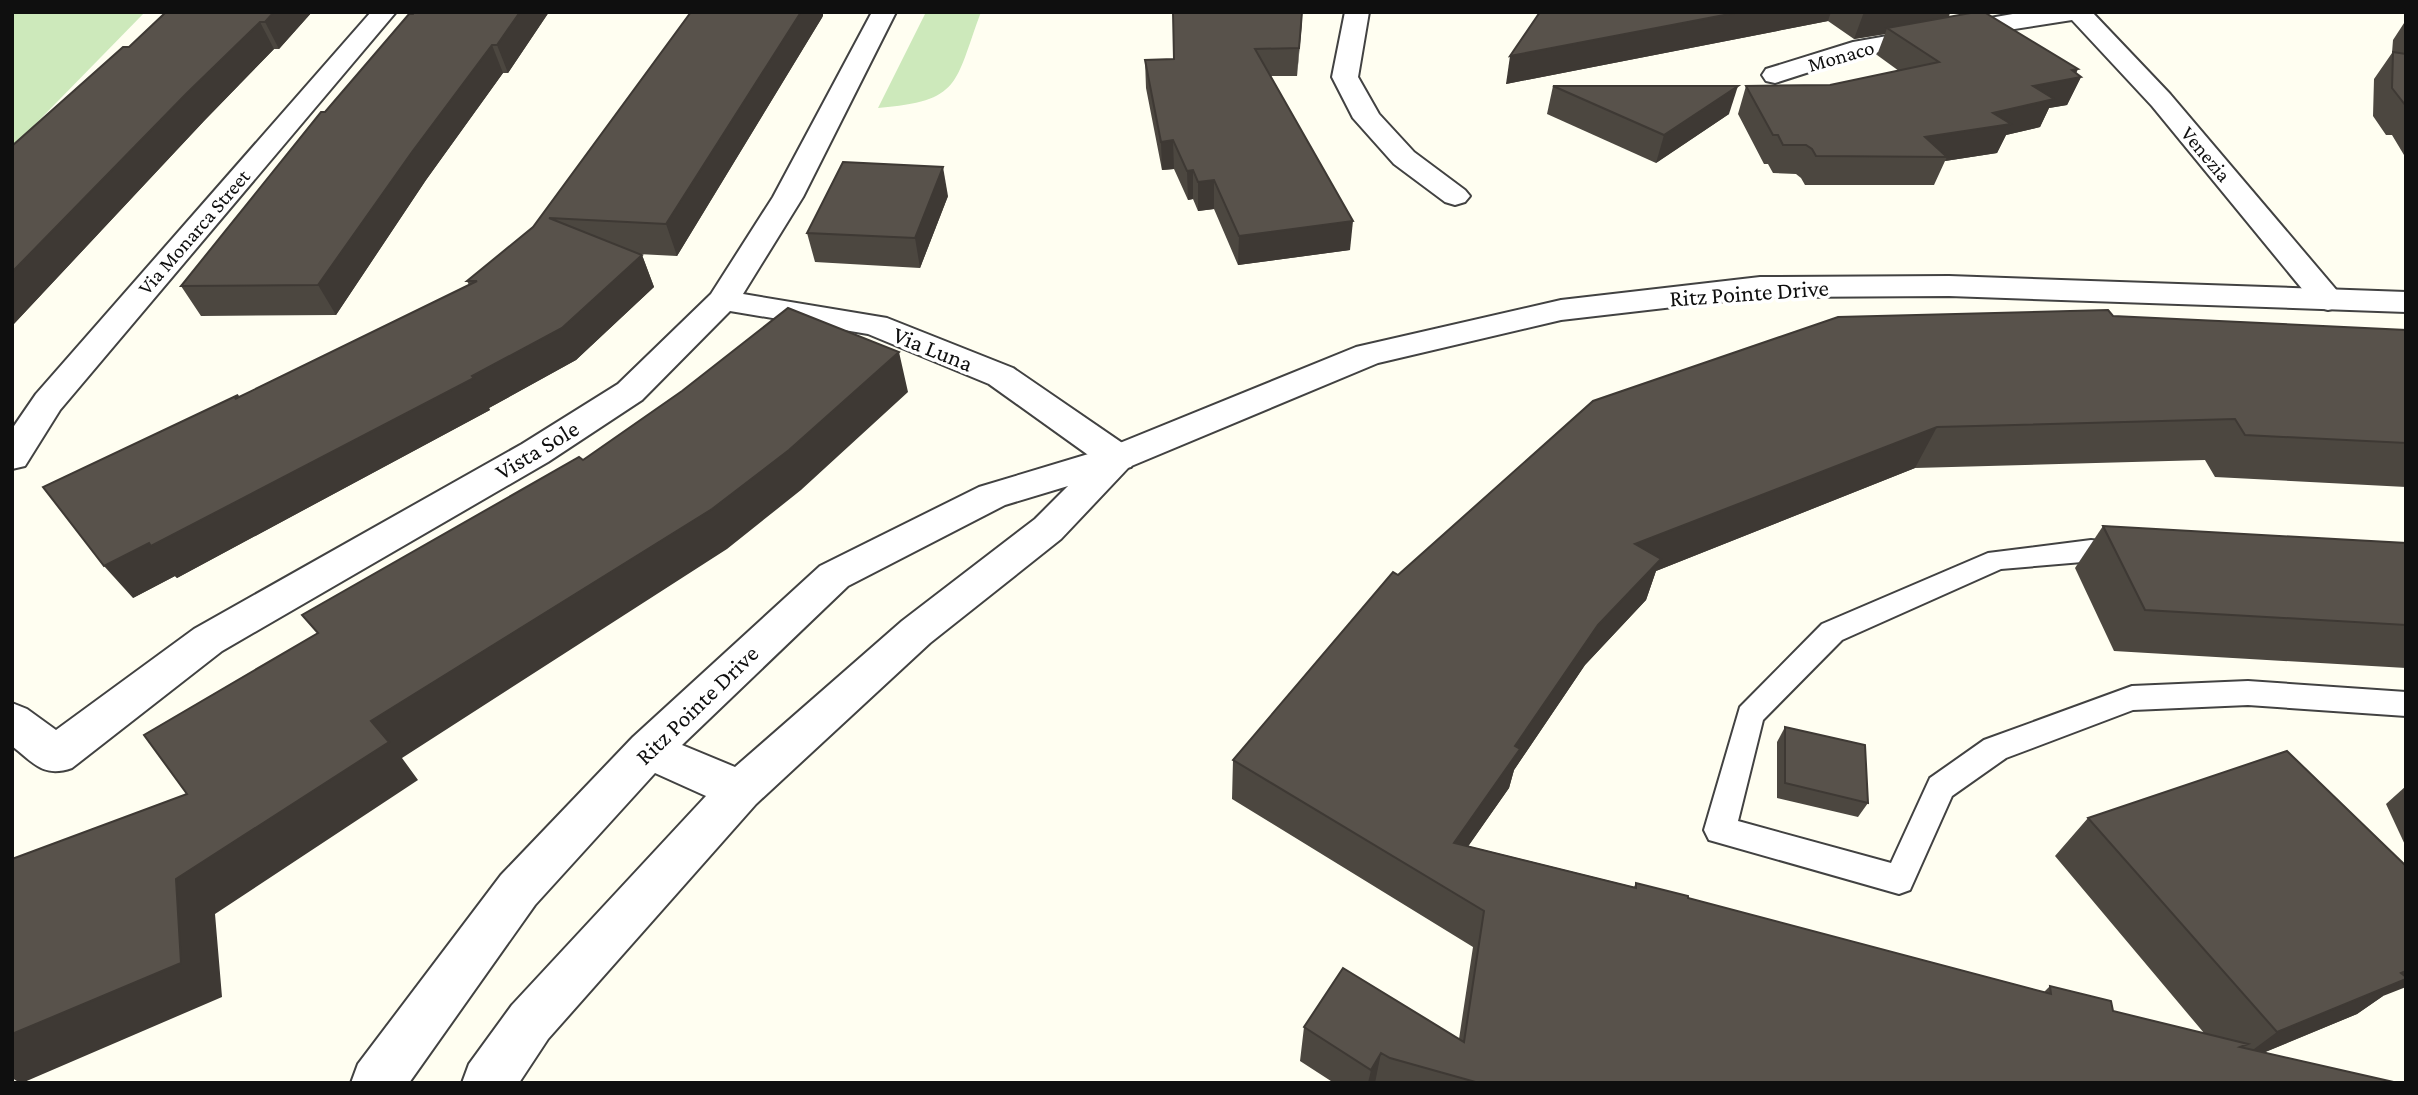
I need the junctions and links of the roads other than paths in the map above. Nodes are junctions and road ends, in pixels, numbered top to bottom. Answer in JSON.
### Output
{"nodes":[{"id":1,"x":384,"y":12,"type":"edge"},
{"id":2,"x":884,"y":12,"type":"edge"},
{"id":3,"x":1357,"y":12,"type":"edge"},
{"id":4,"x":2076,"y":12,"type":"edge"},
{"id":5,"x":1775,"y":75,"type":"dead end"},
{"id":6,"x":1455,"y":196,"type":"dead end"},
{"id":7,"x":723,"y":300,"type":"junction"},
{"id":8,"x":2328,"y":300,"type":"junction"},
{"id":9,"x":2406,"y":302,"type":"edge"},
{"id":10,"x":12,"y":457,"type":"edge"},
{"id":11,"x":1118,"y":458,"type":"junction"},
{"id":12,"x":2146,"y":552,"type":"edge"},
{"id":13,"x":2406,"y":704,"type":"edge"},
{"id":14,"x":12,"y":721,"type":"edge"},
{"id":15,"x":648,"y":750,"type":"junction"},
{"id":16,"x":740,"y":790,"type":"junction"},
{"id":17,"x":377,"y":1083,"type":"edge"},
{"id":18,"x":488,"y":1083,"type":"edge"}],
"edges":[{"from":1,"to":10,"type":"street","name":"Via Monarca Street"},
{"from":2,"to":7,"type":"street","name":"Vista Sole"},
{"from":3,"to":6,"type":"street"},
{"from":4,"to":5,"type":"street","name":"Monaco"},
{"from":4,"to":8,"type":"street","name":"Venezia"},
{"from":7,"to":11,"type":"street","name":"Via Luna"},
{"from":7,"to":14,"type":"street","name":"Vista Sole"},
{"from":8,"to":9,"type":"street","name":"Ritz Pointe Drive"},
{"from":8,"to":11,"type":"street","name":"Ritz Pointe Drive"},
{"from":11,"to":15,"type":"street","name":"Ritz Pointe Drive"},
{"from":11,"to":16,"type":"street","name":"Ritz Pointe Drive"},
{"from":12,"to":13,"type":"lane"},
{"from":15,"to":16,"type":"street"},
{"from":15,"to":17,"type":"street","name":"Ritz Pointe Drive"},
{"from":16,"to":18,"type":"street","name":"Ritz Pointe Drive"}]}
